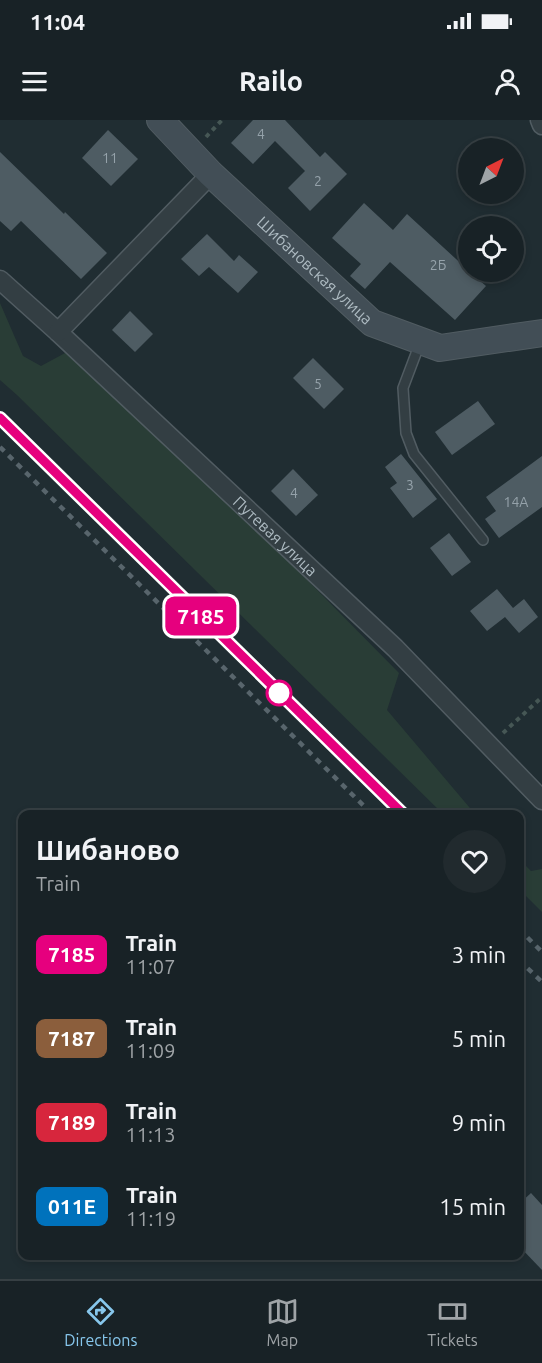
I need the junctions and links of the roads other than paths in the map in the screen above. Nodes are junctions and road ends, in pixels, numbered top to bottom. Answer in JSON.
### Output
{"nodes":[{"id":1,"x":160,"y":120,"type":"edge"},
{"id":2,"x":540,"y":120,"type":"edge"},
{"id":3,"x":542,"y":125,"type":"edge"},
{"id":4,"x":211,"y":174,"type":"junction"},
{"id":5,"x":0,"y":280,"type":"edge"},
{"id":6,"x":58,"y":332,"type":"junction"},
{"id":7,"x":542,"y":333,"type":"edge"},
{"id":8,"x":420,"y":341,"type":"junction"},
{"id":9,"x":483,"y":540,"type":"dead end"},
{"id":10,"x":542,"y":800,"type":"edge"}],
"edges":[{"from":1,"to":4,"type":"street","name":"Шибановская улица"},
{"from":2,"to":3,"type":"street"},
{"from":4,"to":6,"type":"street"},
{"from":4,"to":8,"type":"street","name":"Шибановская улица"},
{"from":5,"to":6,"type":"street","name":"Путевая улица"},
{"from":6,"to":10,"type":"street","name":"Путевая улица"},
{"from":7,"to":8,"type":"street","name":"Шибановская улица"},
{"from":8,"to":9,"type":"lane"}]}
